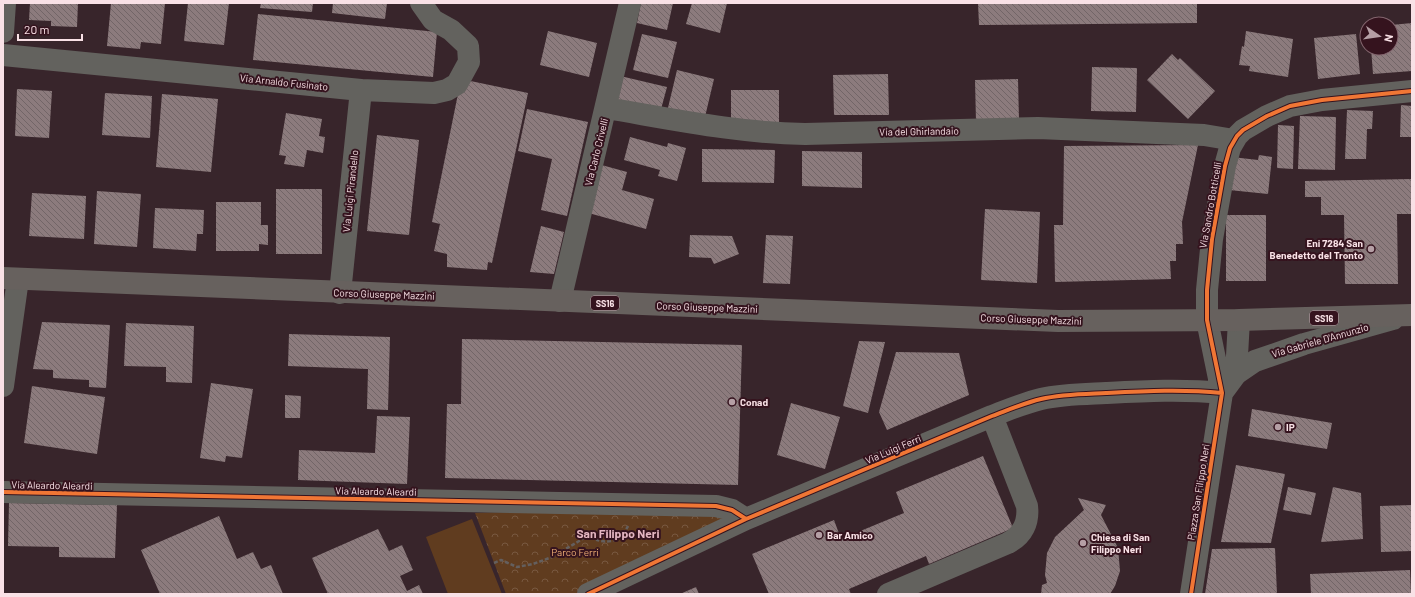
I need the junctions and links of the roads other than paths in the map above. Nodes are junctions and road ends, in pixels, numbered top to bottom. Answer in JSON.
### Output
{"nodes":[{"id":1,"x":5,"y":3,"type":"edge"},
{"id":2,"x":421,"y":3,"type":"edge"},
{"id":3,"x":630,"y":3,"type":"edge"},
{"id":4,"x":3,"y":32,"type":"edge"},
{"id":5,"x":3,"y":55,"type":"edge"},
{"id":6,"x":361,"y":90,"type":"junction"},
{"id":7,"x":1412,"y":91,"type":"edge"},
{"id":8,"x":606,"y":108,"type":"junction"},
{"id":9,"x":1234,"y":140,"type":"junction"},
{"id":10,"x":10,"y":279,"type":"edge"},
{"id":11,"x":340,"y":293,"type":"junction"},
{"id":12,"x":560,"y":301,"type":"junction"},
{"id":13,"x":1410,"y":315,"type":"edge"},
{"id":14,"x":1207,"y":320,"type":"junction"},
{"id":15,"x":1239,"y":320,"type":"junction"},
{"id":16,"x":1236,"y":374,"type":"junction"},
{"id":17,"x":3,"y":386,"type":"edge"},
{"id":18,"x":1222,"y":393,"type":"junction"},
{"id":19,"x":992,"y":416,"type":"junction"},
{"id":20,"x":3,"y":492,"type":"edge"},
{"id":21,"x":746,"y":519,"type":"junction"},
{"id":22,"x":915,"y":588,"type":"edge"},
{"id":23,"x":588,"y":594,"type":"edge"},
{"id":24,"x":888,"y":594,"type":"edge"},
{"id":25,"x":1191,"y":594,"type":"edge"}],
"edges":[{"from":1,"to":4,"type":"street"},
{"from":2,"to":6,"type":"street","name":"Via Arnaldo Fusinato"},
{"from":3,"to":8,"type":"street","name":"Via Carlo Crivelli"},
{"from":5,"to":6,"type":"street","name":"Via Arnaldo Fusinato"},
{"from":6,"to":11,"type":"street","name":"Via Luigi Pirandello"},
{"from":7,"to":9,"type":"street","name":"Via Sandro Botticelli"},
{"from":8,"to":9,"type":"street","name":"Via del Ghirlandaio"},
{"from":8,"to":12,"type":"street","name":"Via Carlo Crivelli"},
{"from":9,"to":14,"type":"street","name":"Via Sandro Botticelli"},
{"from":10,"to":11,"type":"main road","name":"Corso Giuseppe Mazzini","number":"SS16"},
{"from":10,"to":17,"type":"street"},
{"from":11,"to":12,"type":"main road","name":"Corso Giuseppe Mazzini","number":"SS16"},
{"from":12,"to":14,"type":"main road","name":"Corso Giuseppe Mazzini","number":"SS16"},
{"from":13,"to":15,"type":"main road","name":"Corso Giuseppe Mazzini","number":"SS16"},
{"from":13,"to":16,"type":"street","name":"Via Gabriele D'Annunzio"},
{"from":14,"to":15,"type":"main road","name":"Corso Giuseppe Mazzini","number":"SS16"},
{"from":14,"to":18,"type":"street"},
{"from":15,"to":16,"type":"street"},
{"from":16,"to":18,"type":"street","name":"Via Gabriele D'Annunzio"},
{"from":18,"to":19,"type":"street","name":"Via Luigi Ferri"},
{"from":18,"to":25,"type":"street","name":"Piazza San Filippo Neri"},
{"from":19,"to":21,"type":"street","name":"Via Luigi Ferri"},
{"from":19,"to":22,"type":"street"},
{"from":20,"to":21,"type":"street","name":"Via Aleardo Aleardi"},
{"from":21,"to":23,"type":"street","name":"Via Luigi Ferri"},
{"from":22,"to":24,"type":"street"}]}
